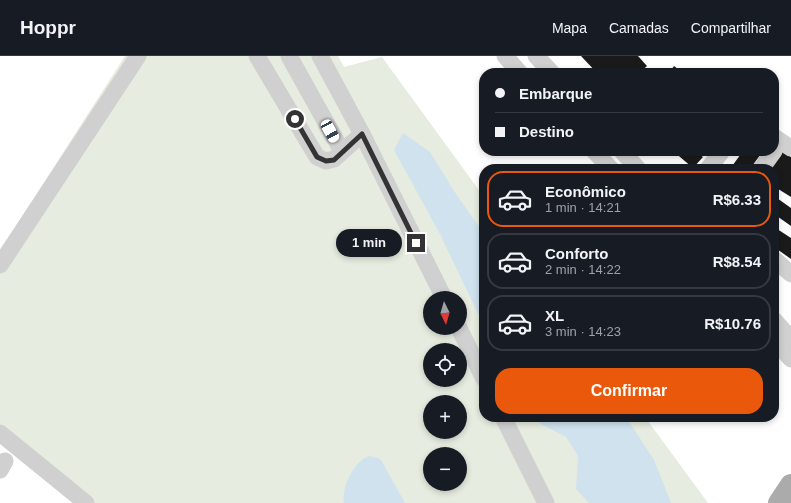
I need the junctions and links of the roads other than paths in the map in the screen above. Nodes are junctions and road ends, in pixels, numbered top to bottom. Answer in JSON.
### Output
{"nodes":[{"id":1,"x":149,"y":56,"type":"edge"},
{"id":2,"x":257,"y":56,"type":"edge"},
{"id":3,"x":289,"y":56,"type":"edge"},
{"id":4,"x":320,"y":56,"type":"edge"},
{"id":5,"x":505,"y":56,"type":"edge"},
{"id":6,"x":536,"y":56,"type":"edge"},
{"id":7,"x":135,"y":60,"type":"edge"},
{"id":8,"x":516,"y":68,"type":"edge"},
{"id":9,"x":547,"y":68,"type":"edge"},
{"id":10,"x":362,"y":134,"type":"junction"},
{"id":11,"x":344,"y":150,"type":"junction"},
{"id":12,"x":599,"y":156,"type":"edge"},
{"id":13,"x":626,"y":156,"type":"edge"},
{"id":14,"x":718,"y":156,"type":"edge"},
{"id":15,"x":771,"y":156,"type":"edge"},
{"id":16,"x":606,"y":164,"type":"edge"},
{"id":17,"x":634,"y":164,"type":"edge"},
{"id":18,"x":712,"y":164,"type":"edge"},
{"id":19,"x":765,"y":164,"type":"edge"},
{"id":20,"x":779,"y":263,"type":"edge"},
{"id":21,"x":0,"y":265,"type":"edge"},
{"id":22,"x":791,"y":274,"type":"edge"},
{"id":23,"x":440,"y":291,"type":"edge"},
{"id":24,"x":779,"y":326,"type":"edge"},
{"id":25,"x":462,"y":335,"type":"edge"},
{"id":26,"x":791,"y":339,"type":"edge"},
{"id":27,"x":779,"y":346,"type":"edge"},
{"id":28,"x":791,"y":359,"type":"edge"},
{"id":29,"x":479,"y":369,"type":"edge"},
{"id":30,"x":506,"y":422,"type":"edge"},
{"id":31,"x":0,"y":433,"type":"edge"},
{"id":32,"x":791,"y":485,"type":"edge"},
{"id":33,"x":86,"y":503,"type":"edge"},
{"id":34,"x":546,"y":503,"type":"edge"},
{"id":35,"x":779,"y":503,"type":"edge"}],
"edges":[{"from":1,"to":7,"type":"street"},
{"from":2,"to":11,"type":"street"},
{"from":3,"to":11,"type":"street"},
{"from":4,"to":10,"type":"street"},
{"from":5,"to":8,"type":"street"},
{"from":6,"to":9,"type":"street"},
{"from":7,"to":21,"type":"street"},
{"from":10,"to":11,"type":"street"},
{"from":10,"to":23,"type":"street"},
{"from":12,"to":16,"type":"street"},
{"from":13,"to":17,"type":"street"},
{"from":14,"to":18,"type":"street"},
{"from":15,"to":19,"type":"street"},
{"from":20,"to":22,"type":"street"},
{"from":24,"to":26,"type":"street"},
{"from":25,"to":29,"type":"street"},
{"from":27,"to":28,"type":"street"},
{"from":30,"to":34,"type":"street"},
{"from":31,"to":33,"type":"street"},
{"from":32,"to":35,"type":"main road"}]}
